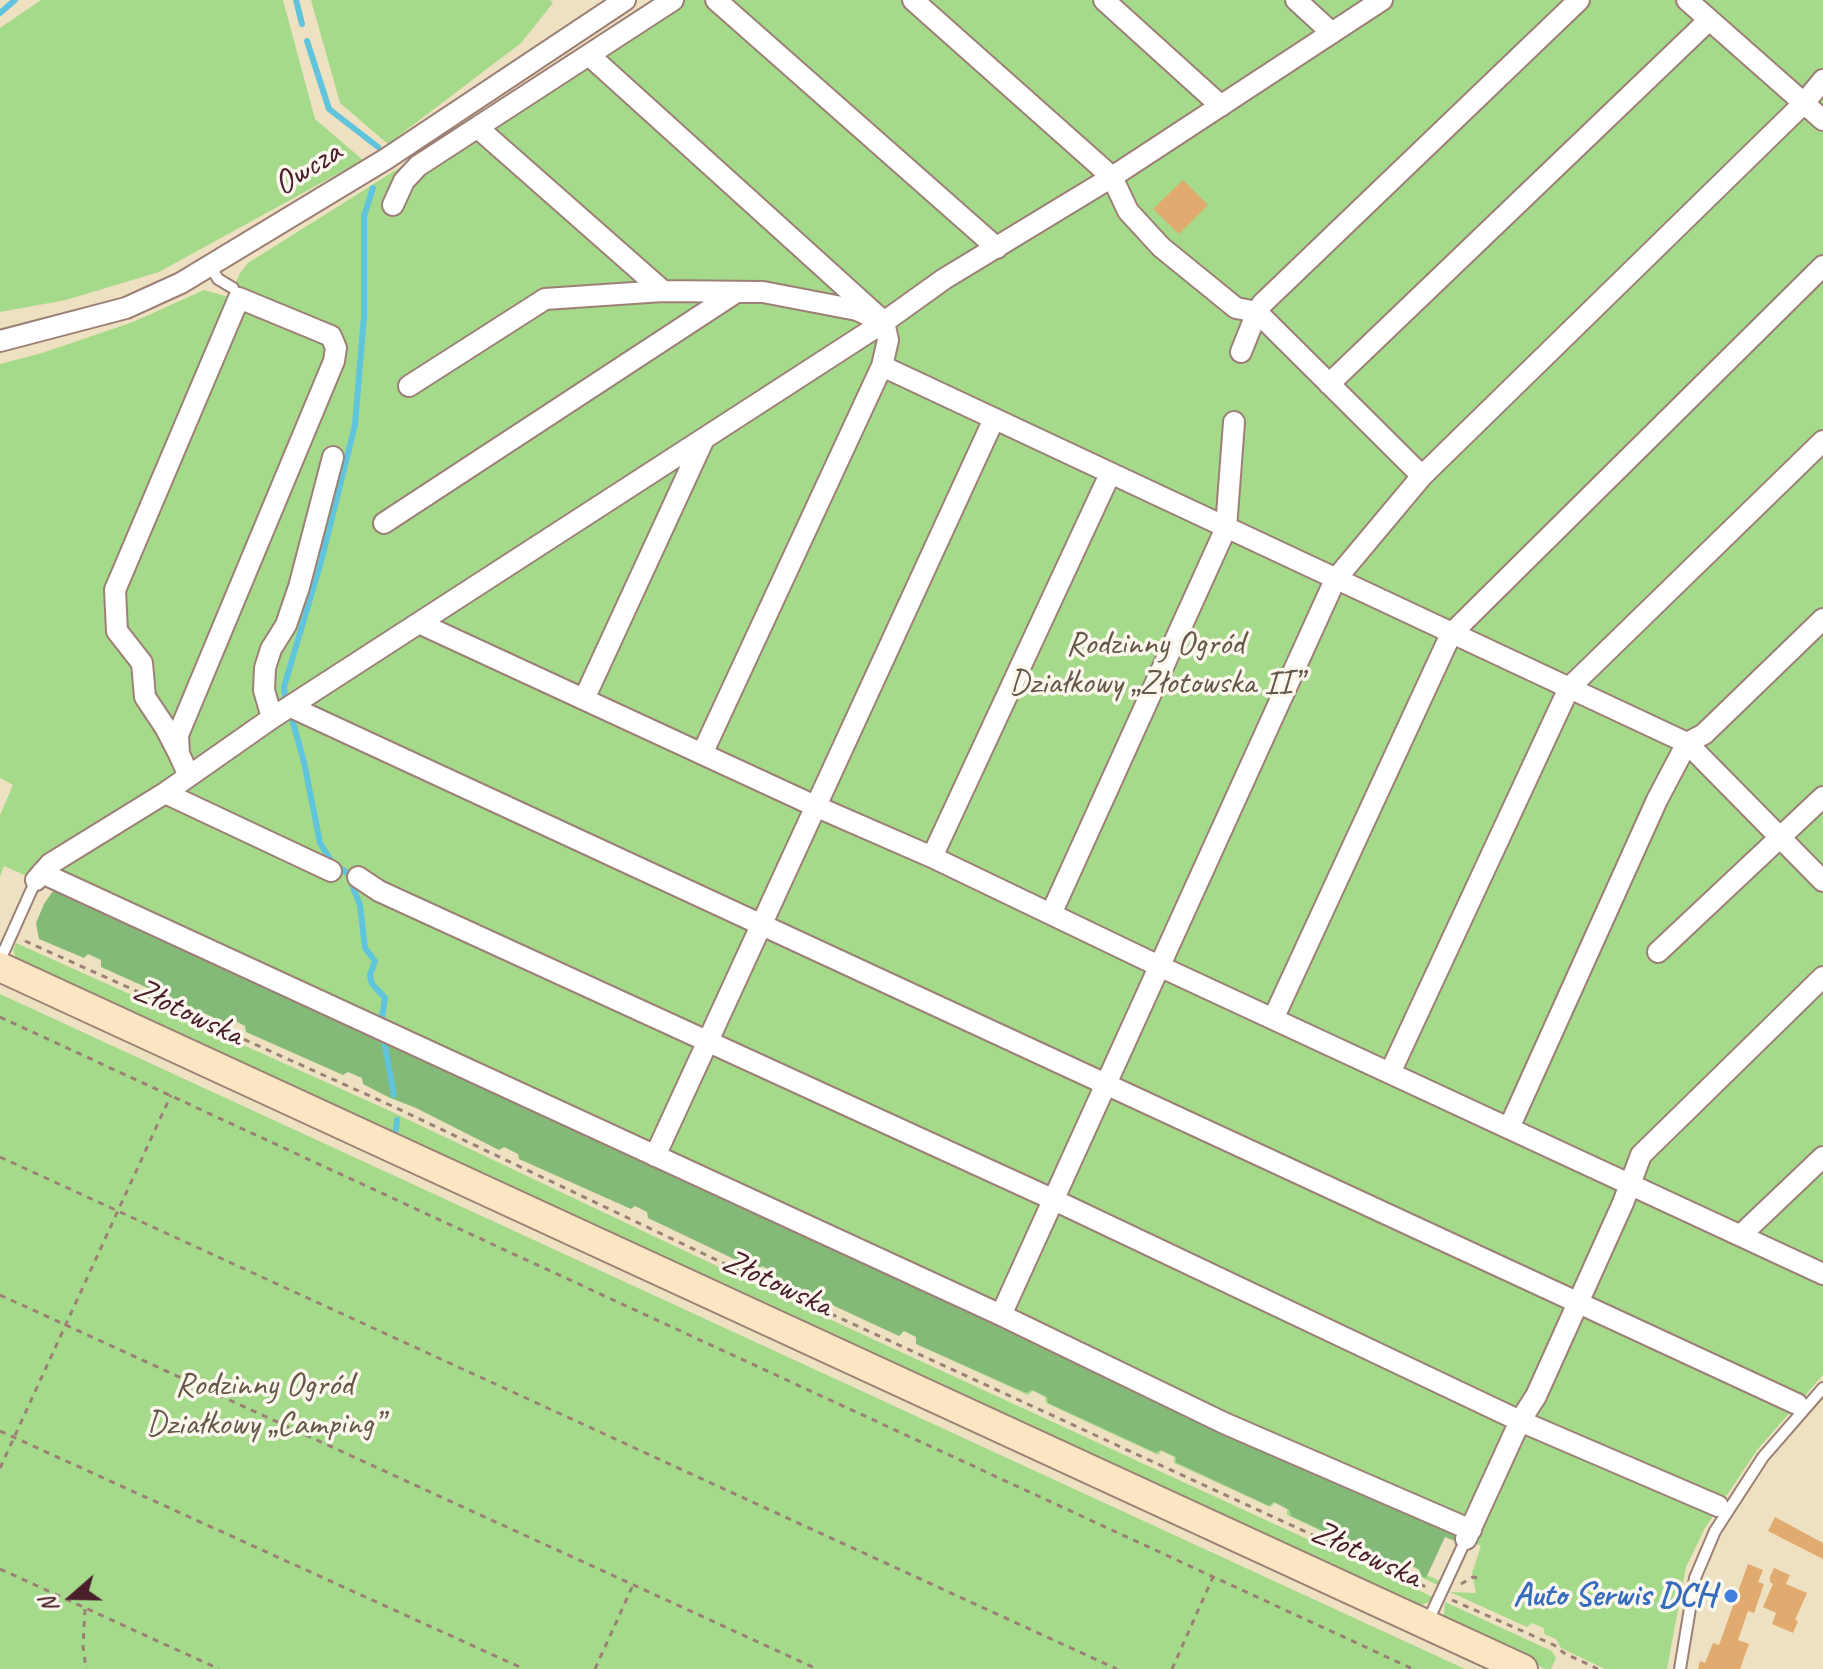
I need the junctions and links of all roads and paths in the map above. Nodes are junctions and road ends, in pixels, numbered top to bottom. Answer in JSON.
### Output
{"nodes":[{"id":1,"x":625,"y":0,"type":"edge"},
{"id":2,"x":673,"y":0,"type":"edge"},
{"id":3,"x":716,"y":0,"type":"edge"},
{"id":4,"x":913,"y":0,"type":"edge"},
{"id":5,"x":1104,"y":0,"type":"edge"},
{"id":6,"x":1296,"y":0,"type":"edge"},
{"id":7,"x":1382,"y":0,"type":"edge"},
{"id":8,"x":1579,"y":0,"type":"edge"},
{"id":9,"x":1687,"y":0,"type":"edge"},
{"id":10,"x":1709,"y":20,"type":"junction"},
{"id":11,"x":1332,"y":33,"type":"junction"},
{"id":12,"x":590,"y":56,"type":"junction"},
{"id":13,"x":1823,"y":80,"type":"edge"},
{"id":14,"x":1804,"y":103,"type":"junction"},
{"id":15,"x":1221,"y":106,"type":"junction"},
{"id":16,"x":1823,"y":120,"type":"edge"},
{"id":17,"x":478,"y":128,"type":"junction"},
{"id":18,"x":1112,"y":177,"type":"junction"},
{"id":19,"x":393,"y":205,"type":"dead end"},
{"id":20,"x":997,"y":248,"type":"junction"},
{"id":21,"x":1823,"y":266,"type":"edge"},
{"id":22,"x":211,"y":267,"type":"junction"},
{"id":23,"x":663,"y":291,"type":"junction"},
{"id":24,"x":236,"y":293,"type":"junction"},
{"id":25,"x":735,"y":293,"type":"junction"},
{"id":26,"x":1257,"y":312,"type":"junction"},
{"id":27,"x":884,"y":322,"type":"junction"},
{"id":28,"x":0,"y":341,"type":"edge"},
{"id":29,"x":1241,"y":352,"type":"dead end"},
{"id":30,"x":882,"y":366,"type":"junction"},
{"id":31,"x":1329,"y":384,"type":"junction"},
{"id":32,"x":409,"y":386,"type":"dead end"},
{"id":33,"x":994,"y":419,"type":"junction"},
{"id":34,"x":1234,"y":422,"type":"dead end"},
{"id":35,"x":704,"y":440,"type":"junction"},
{"id":36,"x":1823,"y":441,"type":"edge"},
{"id":37,"x":333,"y":457,"type":"dead end"},
{"id":38,"x":1110,"y":474,"type":"junction"},
{"id":39,"x":1422,"y":476,"type":"junction"},
{"id":40,"x":384,"y":523,"type":"dead end"},
{"id":41,"x":1226,"y":528,"type":"junction"},
{"id":42,"x":1335,"y":580,"type":"junction"},
{"id":43,"x":1823,"y":619,"type":"edge"},
{"id":44,"x":421,"y":624,"type":"junction"},
{"id":45,"x":1451,"y":634,"type":"junction"},
{"id":46,"x":1569,"y":688,"type":"junction"},
{"id":47,"x":584,"y":699,"type":"junction"},
{"id":48,"x":291,"y":707,"type":"junction"},
{"id":49,"x":272,"y":718,"type":"junction"},
{"id":50,"x":1687,"y":743,"type":"junction"},
{"id":51,"x":179,"y":754,"type":"junction"},
{"id":52,"x":702,"y":754,"type":"junction"},
{"id":53,"x":189,"y":776,"type":"junction"},
{"id":54,"x":165,"y":793,"type":"junction"},
{"id":55,"x":1823,"y":797,"type":"edge"},
{"id":56,"x":815,"y":806,"type":"junction"},
{"id":57,"x":1781,"y":837,"type":"junction"},
{"id":58,"x":932,"y":857,"type":"junction"},
{"id":59,"x":331,"y":871,"type":"dead end"},
{"id":60,"x":39,"y":876,"type":"junction"},
{"id":61,"x":358,"y":877,"type":"dead end"},
{"id":62,"x":1823,"y":881,"type":"edge"},
{"id":63,"x":1051,"y":914,"type":"junction"},
{"id":64,"x":761,"y":926,"type":"junction"},
{"id":65,"x":18,"y":937,"type":"dead end"},
{"id":66,"x":1658,"y":952,"type":"dead end"},
{"id":67,"x":0,"y":960,"type":"edge"},
{"id":68,"x":1159,"y":966,"type":"junction"},
{"id":69,"x":0,"y":967,"type":"edge"},
{"id":70,"x":1823,"y":977,"type":"edge"},
{"id":71,"x":0,"y":1017,"type":"edge"},
{"id":72,"x":1273,"y":1019,"type":"junction"},
{"id":73,"x":708,"y":1043,"type":"junction"},
{"id":74,"x":1390,"y":1073,"type":"junction"},
{"id":75,"x":1105,"y":1085,"type":"junction"},
{"id":76,"x":171,"y":1095,"type":"junction"},
{"id":77,"x":1509,"y":1128,"type":"junction"},
{"id":78,"x":655,"y":1156,"type":"junction"},
{"id":79,"x":0,"y":1157,"type":"edge"},
{"id":80,"x":1823,"y":1157,"type":"edge"},
{"id":81,"x":1630,"y":1184,"type":"junction"},
{"id":82,"x":1052,"y":1199,"type":"junction"},
{"id":83,"x":117,"y":1211,"type":"junction"},
{"id":84,"x":1742,"y":1234,"type":"junction"},
{"id":85,"x":1823,"y":1274,"type":"edge"},
{"id":86,"x":0,"y":1295,"type":"edge"},
{"id":87,"x":1577,"y":1302,"type":"junction"},
{"id":88,"x":1001,"y":1315,"type":"junction"},
{"id":89,"x":65,"y":1324,"type":"junction"},
{"id":90,"x":1823,"y":1388,"type":"edge"},
{"id":91,"x":1797,"y":1404,"type":"dead end"},
{"id":92,"x":1520,"y":1421,"type":"junction"},
{"id":93,"x":0,"y":1431,"type":"edge"},
{"id":94,"x":14,"y":1437,"type":"junction"},
{"id":95,"x":0,"y":1468,"type":"edge"},
{"id":96,"x":1718,"y":1506,"type":"dead end"},
{"id":97,"x":1468,"y":1535,"type":"junction"},
{"id":98,"x":0,"y":1569,"type":"edge"},
{"id":99,"x":1213,"y":1577,"type":"junction"},
{"id":100,"x":1483,"y":1579,"type":"dead end"},
{"id":101,"x":634,"y":1585,"type":"junction"},
{"id":102,"x":1459,"y":1586,"type":"dead end"},
{"id":103,"x":1435,"y":1592,"type":"dead end"},
{"id":104,"x":1447,"y":1597,"type":"dead end"},
{"id":105,"x":85,"y":1608,"type":"junction"},
{"id":106,"x":1427,"y":1623,"type":"junction"},
{"id":107,"x":212,"y":1667,"type":"edge"},
{"id":108,"x":86,"y":1669,"type":"edge"},
{"id":109,"x":219,"y":1669,"type":"edge"},
{"id":110,"x":524,"y":1669,"type":"edge"},
{"id":111,"x":595,"y":1669,"type":"edge"},
{"id":112,"x":817,"y":1669,"type":"edge"},
{"id":113,"x":1117,"y":1669,"type":"edge"},
{"id":114,"x":1172,"y":1669,"type":"edge"},
{"id":115,"x":1413,"y":1669,"type":"edge"},
{"id":116,"x":1523,"y":1669,"type":"edge"},
{"id":117,"x":1598,"y":1669,"type":"edge"},
{"id":118,"x":1680,"y":1669,"type":"edge"}],
"edges":[{"from":1,"to":22,"type":"street","name":"Owcza"},
{"from":2,"to":12,"type":"street"},
{"from":3,"to":20,"type":"street"},
{"from":4,"to":18,"type":"street"},
{"from":5,"to":15,"type":"street"},
{"from":6,"to":11,"type":"street"},
{"from":7,"to":11,"type":"street"},
{"from":8,"to":26,"type":"street"},
{"from":9,"to":10,"type":"street"},
{"from":10,"to":14,"type":"street"},
{"from":10,"to":31,"type":"street"},
{"from":11,"to":15,"type":"street"},
{"from":12,"to":17,"type":"street"},
{"from":12,"to":27,"type":"street"},
{"from":13,"to":14,"type":"street"},
{"from":14,"to":16,"type":"street"},
{"from":14,"to":39,"type":"street"},
{"from":15,"to":18,"type":"street"},
{"from":17,"to":19,"type":"street"},
{"from":17,"to":23,"type":"street"},
{"from":18,"to":20,"type":"street"},
{"from":18,"to":26,"type":"street"},
{"from":20,"to":27,"type":"street"},
{"from":21,"to":45,"type":"street"},
{"from":22,"to":24,"type":"lane"},
{"from":22,"to":28,"type":"street","name":"Owcza"},
{"from":23,"to":25,"type":"street"},
{"from":23,"to":32,"type":"street"},
{"from":24,"to":51,"type":"street"},
{"from":24,"to":51,"type":"street"},
{"from":25,"to":27,"type":"street"},
{"from":25,"to":40,"type":"street"},
{"from":26,"to":29,"type":"street"},
{"from":26,"to":31,"type":"street"},
{"from":27,"to":30,"type":"street"},
{"from":27,"to":35,"type":"street"},
{"from":30,"to":33,"type":"street"},
{"from":30,"to":52,"type":"street"},
{"from":31,"to":39,"type":"street"},
{"from":33,"to":38,"type":"street"},
{"from":33,"to":56,"type":"street"},
{"from":34,"to":41,"type":"street"},
{"from":35,"to":44,"type":"street"},
{"from":35,"to":47,"type":"street"},
{"from":36,"to":46,"type":"street"},
{"from":37,"to":49,"type":"street"},
{"from":38,"to":41,"type":"street"},
{"from":38,"to":58,"type":"street"},
{"from":39,"to":42,"type":"street"},
{"from":41,"to":42,"type":"street"},
{"from":41,"to":63,"type":"street"},
{"from":42,"to":45,"type":"street"},
{"from":42,"to":68,"type":"street"},
{"from":43,"to":50,"type":"street"},
{"from":44,"to":47,"type":"street"},
{"from":44,"to":48,"type":"street"},
{"from":45,"to":46,"type":"street"},
{"from":45,"to":72,"type":"street"},
{"from":46,"to":50,"type":"street"},
{"from":46,"to":74,"type":"street"},
{"from":47,"to":52,"type":"street"},
{"from":48,"to":49,"type":"street"},
{"from":48,"to":64,"type":"street"},
{"from":49,"to":53,"type":"street"},
{"from":50,"to":57,"type":"street"},
{"from":50,"to":77,"type":"street"},
{"from":51,"to":53,"type":"street"},
{"from":52,"to":56,"type":"street"},
{"from":53,"to":54,"type":"street"},
{"from":54,"to":59,"type":"street"},
{"from":54,"to":60,"type":"street"},
{"from":55,"to":57,"type":"street"},
{"from":56,"to":58,"type":"street"},
{"from":56,"to":64,"type":"street"},
{"from":57,"to":62,"type":"street"},
{"from":57,"to":66,"type":"street"},
{"from":58,"to":63,"type":"street"},
{"from":60,"to":67,"type":"lane"},
{"from":60,"to":78,"type":"street"},
{"from":61,"to":73,"type":"street"},
{"from":63,"to":68,"type":"street"},
{"from":64,"to":73,"type":"street"},
{"from":64,"to":75,"type":"street"},
{"from":65,"to":103,"type":"path"},
{"from":68,"to":72,"type":"street"},
{"from":68,"to":75,"type":"street"},
{"from":69,"to":106,"type":"street","name":"Złotowska"},
{"from":70,"to":81,"type":"street"},
{"from":71,"to":76,"type":"path"},
{"from":72,"to":74,"type":"street"},
{"from":73,"to":78,"type":"street"},
{"from":73,"to":82,"type":"street"},
{"from":74,"to":77,"type":"street"},
{"from":75,"to":82,"type":"street"},
{"from":75,"to":87,"type":"street"},
{"from":76,"to":83,"type":"path"},
{"from":76,"to":99,"type":"path"},
{"from":77,"to":81,"type":"street"},
{"from":78,"to":88,"type":"street"},
{"from":79,"to":83,"type":"path"},
{"from":80,"to":84,"type":"street"},
{"from":81,"to":84,"type":"street"},
{"from":81,"to":87,"type":"street"},
{"from":82,"to":88,"type":"street"},
{"from":82,"to":92,"type":"street"},
{"from":83,"to":89,"type":"path"},
{"from":83,"to":113,"type":"path"},
{"from":84,"to":85,"type":"street"},
{"from":86,"to":89,"type":"path"},
{"from":87,"to":91,"type":"street"},
{"from":87,"to":92,"type":"street"},
{"from":88,"to":97,"type":"street"},
{"from":89,"to":94,"type":"path"},
{"from":89,"to":101,"type":"path"},
{"from":90,"to":118,"type":"lane"},
{"from":92,"to":96,"type":"street"},
{"from":92,"to":97,"type":"street"},
{"from":93,"to":94,"type":"path"},
{"from":94,"to":95,"type":"path"},
{"from":94,"to":110,"type":"path"},
{"from":97,"to":106,"type":"lane"},
{"from":98,"to":105,"type":"path"},
{"from":99,"to":114,"type":"path"},
{"from":99,"to":115,"type":"path"},
{"from":100,"to":102,"type":"path"},
{"from":101,"to":111,"type":"path"},
{"from":101,"to":112,"type":"path"},
{"from":104,"to":117,"type":"path"},
{"from":105,"to":107,"type":"path"},
{"from":105,"to":108,"type":"path"},
{"from":106,"to":116,"type":"street","name":"Złotowska"},
{"from":107,"to":109,"type":"path"}]}
